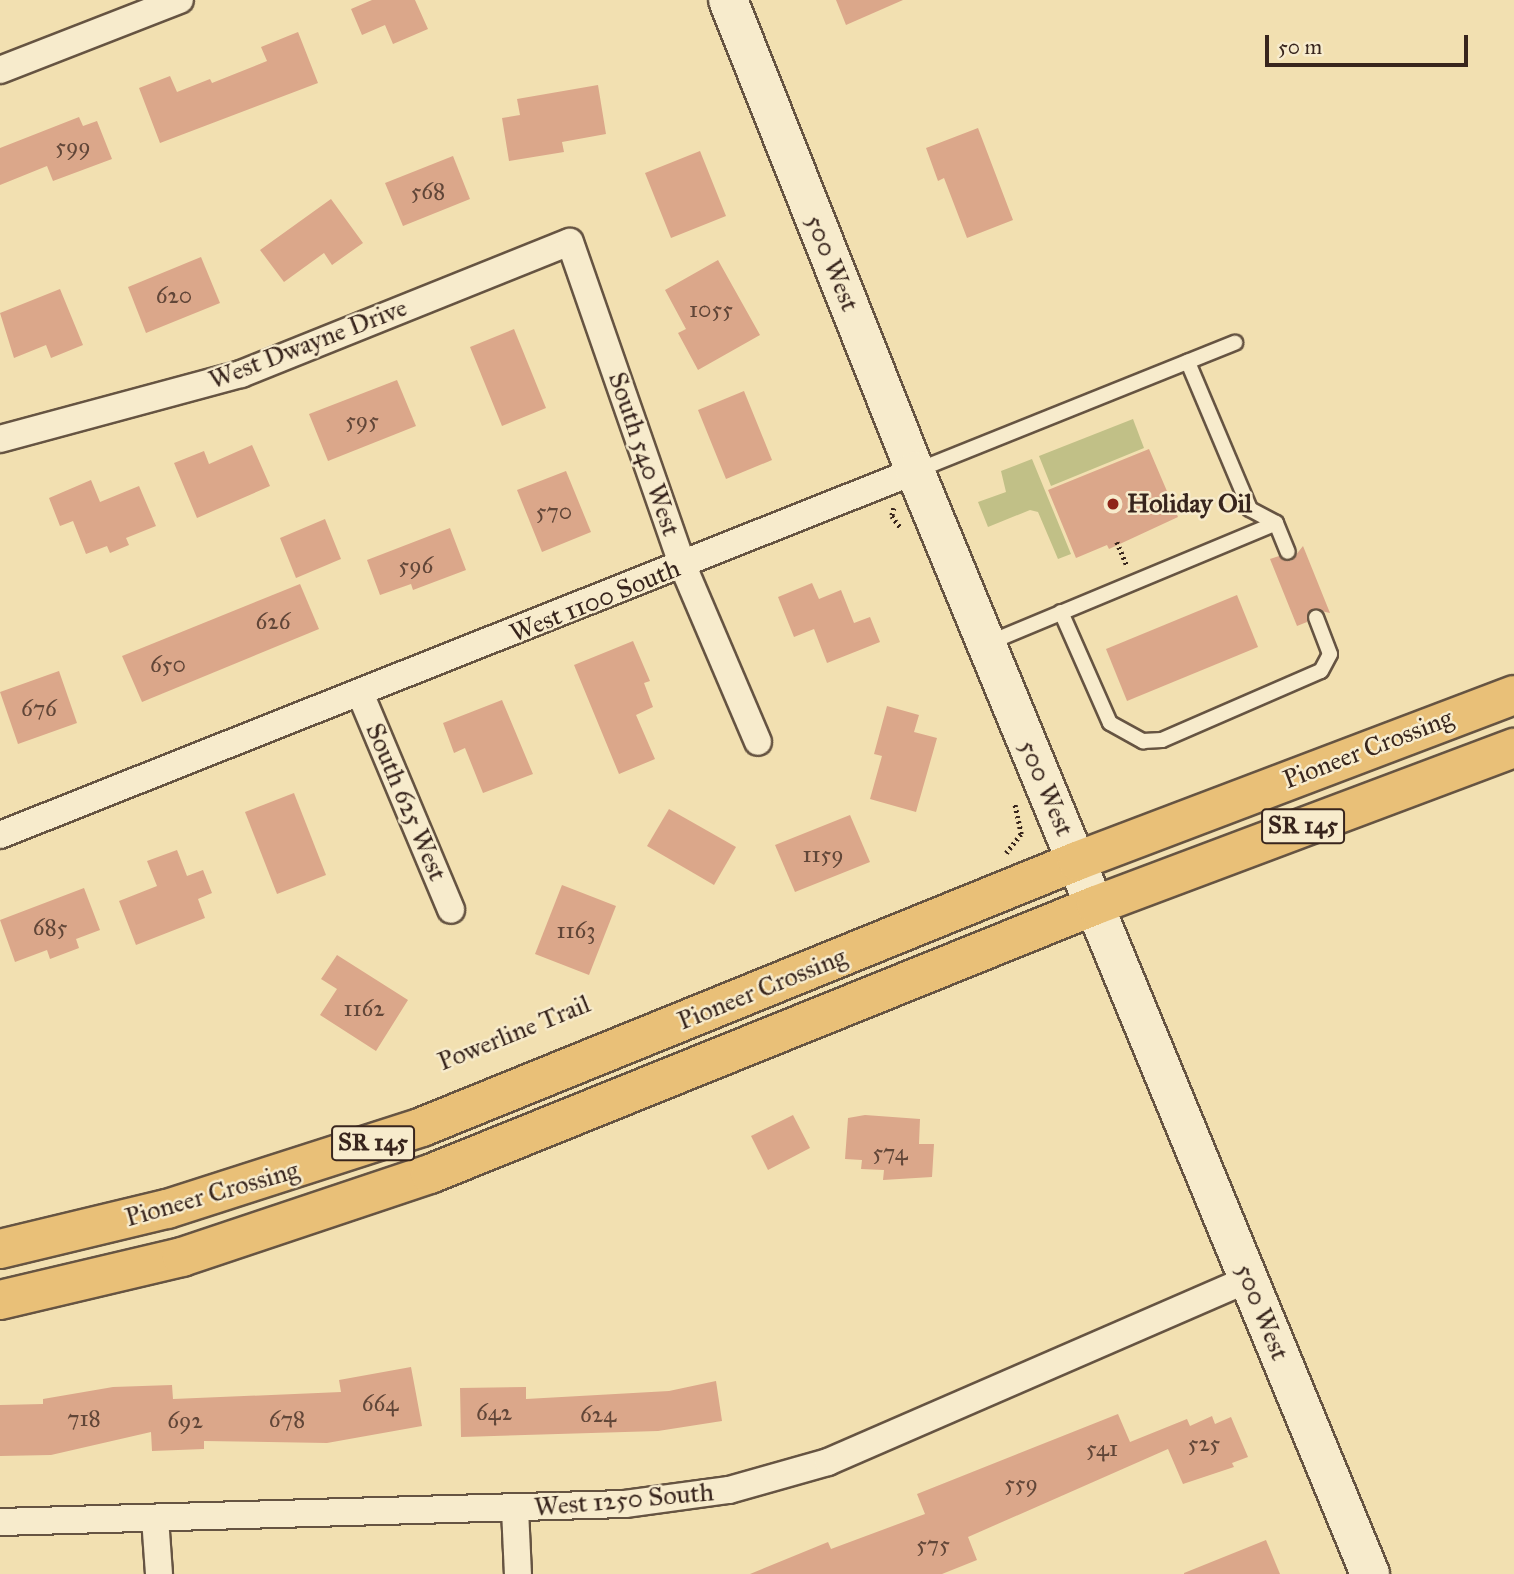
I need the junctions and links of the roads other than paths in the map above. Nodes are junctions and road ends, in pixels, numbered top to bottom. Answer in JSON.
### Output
{"nodes":[{"id":1,"x":180,"y":0,"type":"edge"},
{"id":2,"x":728,"y":0,"type":"edge"},
{"id":3,"x":138,"y":8,"type":"edge"},
{"id":4,"x":0,"y":70,"type":"edge"},
{"id":5,"x":570,"y":242,"type":"joint"},
{"id":6,"x":1235,"y":343,"type":"dead end"},
{"id":7,"x":1188,"y":362,"type":"junction"},
{"id":8,"x":0,"y":439,"type":"edge"},
{"id":9,"x":915,"y":471,"type":"junction"},
{"id":10,"x":1276,"y":523,"type":"junction"},
{"id":11,"x":1288,"y":552,"type":"dead end"},
{"id":12,"x":683,"y":566,"type":"junction"},
{"id":13,"x":1061,"y":612,"type":"junction"},
{"id":14,"x":1316,"y":618,"type":"dead end"},
{"id":15,"x":986,"y":644,"type":"junction"},
{"id":16,"x":360,"y":693,"type":"junction"},
{"id":17,"x":1514,"y":695,"type":"edge"},
{"id":18,"x":758,"y":742,"type":"dead end"},
{"id":19,"x":1514,"y":748,"type":"edge"},
{"id":20,"x":0,"y":835,"type":"edge"},
{"id":21,"x":1077,"y":861,"type":"junction"},
{"id":22,"x":1096,"y":905,"type":"junction"},
{"id":23,"x":451,"y":910,"type":"dead end"},
{"id":24,"x":0,"y":1249,"type":"edge"},
{"id":25,"x":1248,"y":1279,"type":"junction"},
{"id":26,"x":0,"y":1300,"type":"edge"},
{"id":27,"x":515,"y":1509,"type":"junction"},
{"id":28,"x":155,"y":1518,"type":"junction"},
{"id":29,"x":0,"y":1522,"type":"edge"},
{"id":30,"x":159,"y":1574,"type":"edge"},
{"id":31,"x":518,"y":1574,"type":"edge"},
{"id":32,"x":1370,"y":1574,"type":"edge"}],
"edges":[{"from":1,"to":3,"type":"street"},
{"from":2,"to":9,"type":"street","name":"500 West"},
{"from":3,"to":4,"type":"street"},
{"from":5,"to":8,"type":"street","name":"West Dwayne Drive"},
{"from":5,"to":12,"type":"street","name":"South 540 West"},
{"from":6,"to":7,"type":"lane","name":"West 1100 South"},
{"from":7,"to":9,"type":"lane","name":"West 1100 South"},
{"from":7,"to":10,"type":"lane"},
{"from":9,"to":12,"type":"street","name":"West 1100 South"},
{"from":9,"to":15,"type":"street","name":"500 West"},
{"from":10,"to":11,"type":"lane"},
{"from":10,"to":13,"type":"lane"},
{"from":12,"to":16,"type":"street","name":"West 1100 South"},
{"from":12,"to":18,"type":"street","name":"South 540 West"},
{"from":13,"to":14,"type":"lane"},
{"from":13,"to":15,"type":"lane"},
{"from":15,"to":21,"type":"street","name":"500 West"},
{"from":16,"to":20,"type":"street","name":"West 1100 South"},
{"from":16,"to":23,"type":"street","name":"South 625 West"},
{"from":17,"to":21,"type":"highway","name":"Pioneer Crossing","number":"SR 145"},
{"from":19,"to":22,"type":"highway","name":"Pioneer Crossing","number":"SR 145"},
{"from":21,"to":22,"type":"street","name":"500 West"},
{"from":21,"to":24,"type":"highway","name":"Pioneer Crossing","number":"SR 145"},
{"from":22,"to":25,"type":"street","name":"500 West"},
{"from":22,"to":26,"type":"highway","name":"Pioneer Crossing","number":"SR 145"},
{"from":25,"to":27,"type":"street","name":"West 1250 South"},
{"from":25,"to":32,"type":"street","name":"500 West"},
{"from":27,"to":28,"type":"street","name":"West 1250 South"},
{"from":27,"to":31,"type":"street"},
{"from":28,"to":29,"type":"street","name":"West 1250 South"},
{"from":28,"to":30,"type":"street"}]}
